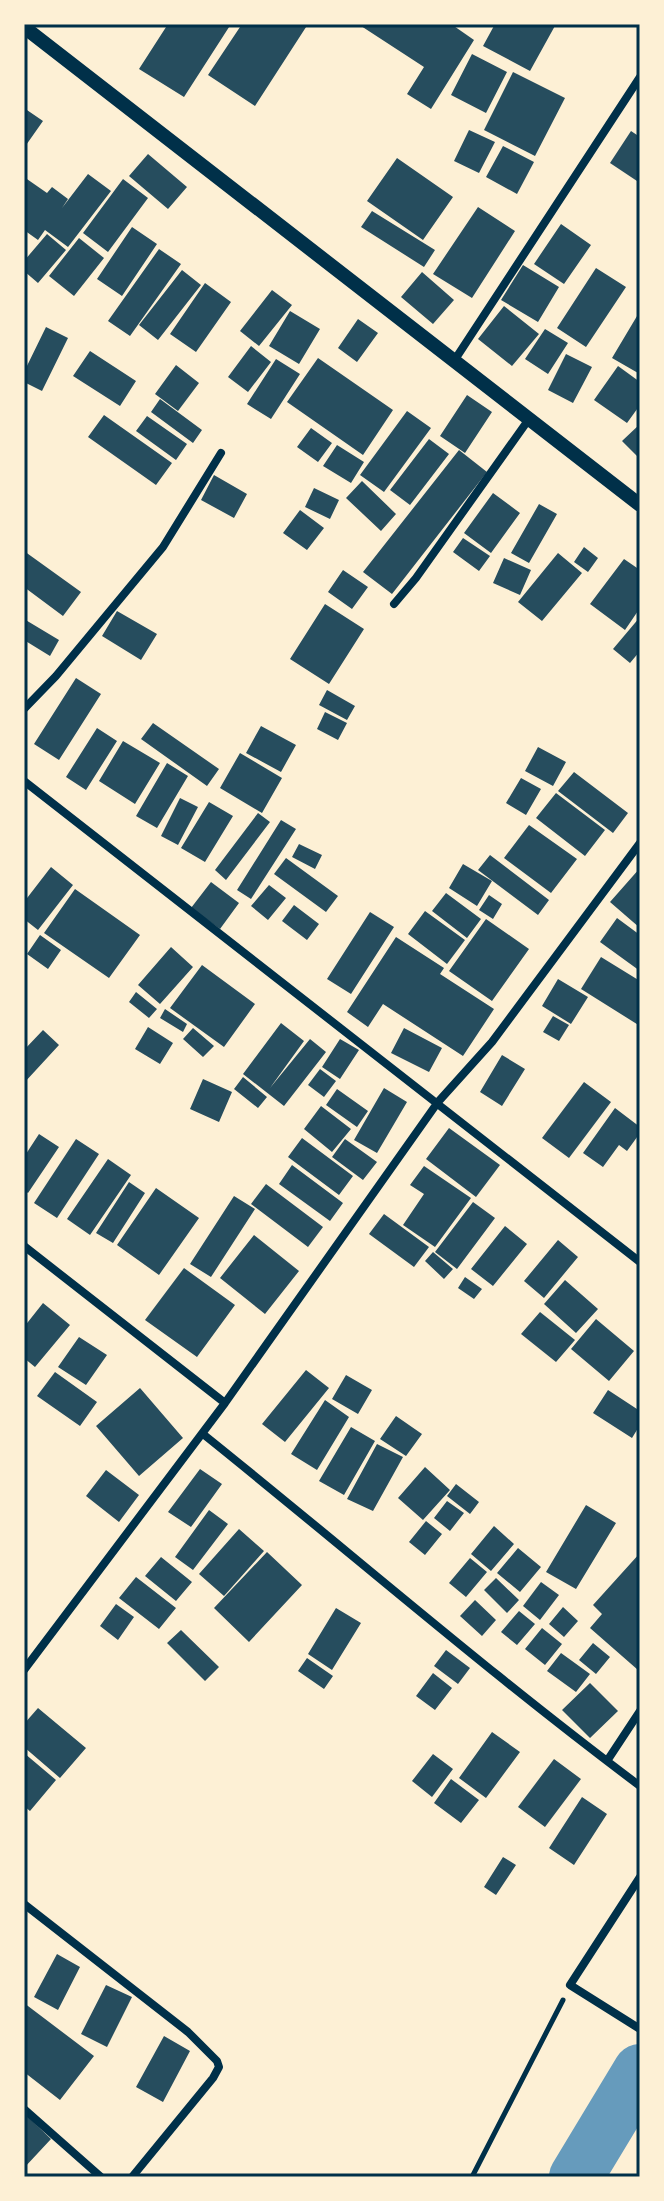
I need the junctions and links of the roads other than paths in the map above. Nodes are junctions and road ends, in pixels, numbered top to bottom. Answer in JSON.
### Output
{"nodes":[{"id":1,"x":24,"y":27,"type":"edge"},
{"id":2,"x":640,"y":77,"type":"edge"},
{"id":3,"x":454,"y":361,"type":"junction"},
{"id":4,"x":529,"y":419,"type":"junction"},
{"id":5,"x":221,"y":453,"type":"dead end"},
{"id":6,"x":640,"y":505,"type":"edge"},
{"id":7,"x":394,"y":604,"type":"dead end"},
{"id":8,"x":24,"y":709,"type":"edge"},
{"id":9,"x":24,"y":781,"type":"edge"},
{"id":10,"x":640,"y":843,"type":"edge"},
{"id":11,"x":438,"y":1102,"type":"junction"},
{"id":12,"x":24,"y":1246,"type":"edge"},
{"id":13,"x":640,"y":1262,"type":"edge"},
{"id":14,"x":225,"y":1403,"type":"junction"},
{"id":15,"x":203,"y":1434,"type":"junction"},
{"id":16,"x":24,"y":1670,"type":"edge"},
{"id":17,"x":640,"y":1711,"type":"edge"},
{"id":18,"x":607,"y":1761,"type":"junction"},
{"id":19,"x":640,"y":1786,"type":"edge"},
{"id":20,"x":640,"y":1877,"type":"edge"},
{"id":21,"x":24,"y":1904,"type":"edge"},
{"id":22,"x":640,"y":2029,"type":"edge"},
{"id":23,"x":24,"y":2109,"type":"edge"},
{"id":24,"x":101,"y":2177,"type":"edge"},
{"id":25,"x":132,"y":2177,"type":"edge"}],
"edges":[{"from":1,"to":3,"type":"street"},
{"from":2,"to":3,"type":"street"},
{"from":3,"to":4,"type":"street"},
{"from":4,"to":6,"type":"street"},
{"from":4,"to":7,"type":"street"},
{"from":5,"to":8,"type":"street"},
{"from":9,"to":11,"type":"street"},
{"from":10,"to":11,"type":"street"},
{"from":11,"to":13,"type":"street"},
{"from":11,"to":14,"type":"street"},
{"from":12,"to":14,"type":"street"},
{"from":14,"to":15,"type":"street"},
{"from":15,"to":16,"type":"street"},
{"from":15,"to":18,"type":"street"},
{"from":17,"to":18,"type":"street"},
{"from":18,"to":19,"type":"street"},
{"from":20,"to":22,"type":"street"},
{"from":21,"to":25,"type":"street"},
{"from":23,"to":24,"type":"street"}]}
